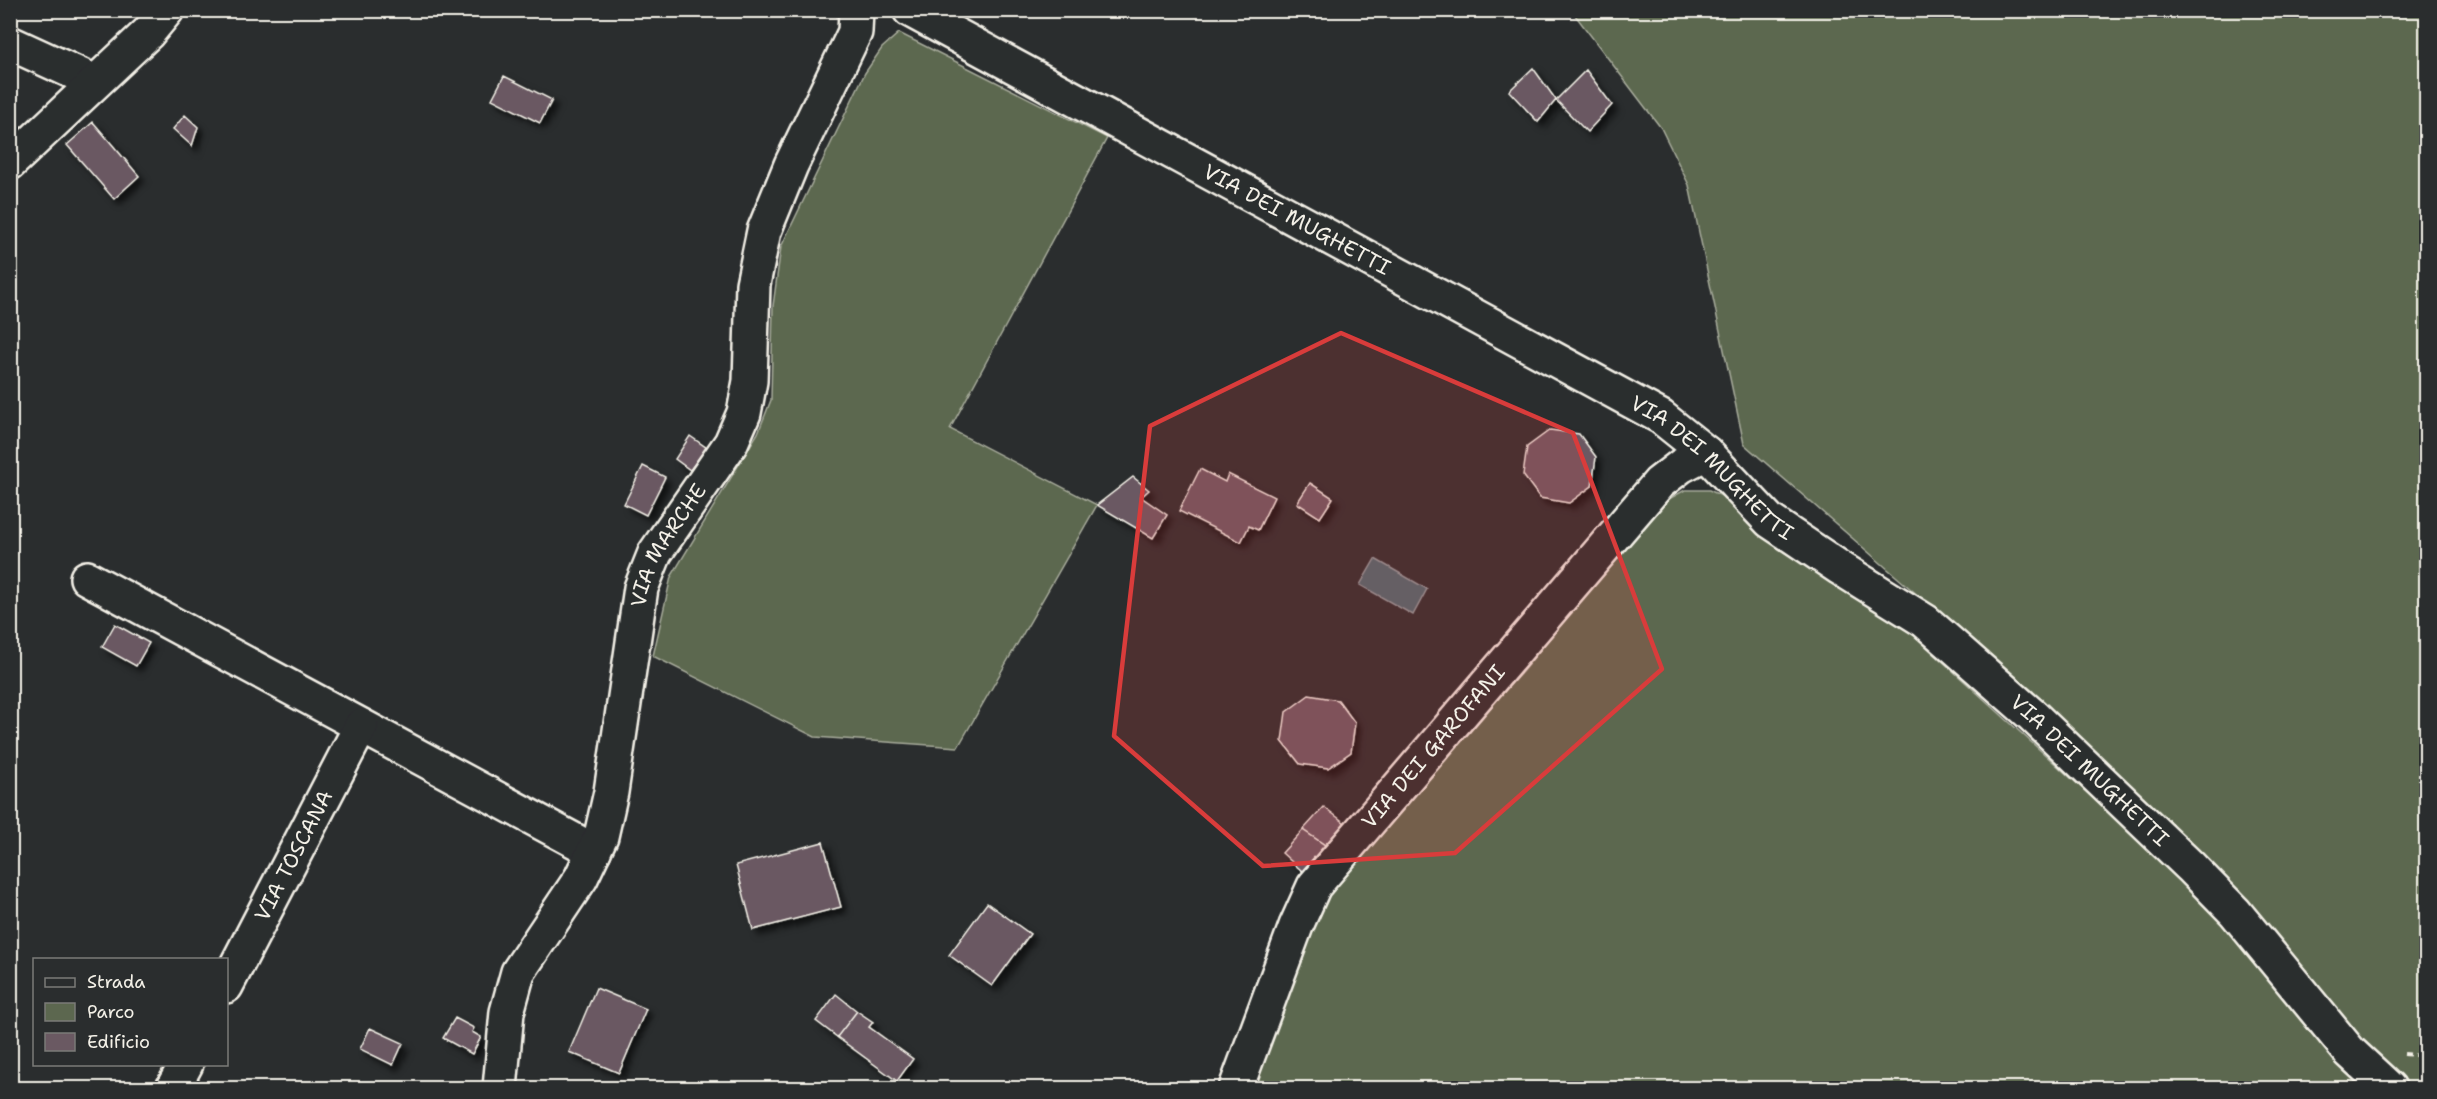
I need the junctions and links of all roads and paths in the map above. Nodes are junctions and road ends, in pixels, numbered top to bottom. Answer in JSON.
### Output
{"nodes":[{"id":1,"x":167,"y":10,"type":"edge"},
{"id":2,"x":856,"y":10,"type":"edge"},
{"id":3,"x":910,"y":10,"type":"edge"},
{"id":4,"x":10,"y":43,"type":"edge"},
{"id":5,"x":95,"y":82,"type":"junction"},
{"id":6,"x":10,"y":164,"type":"edge"},
{"id":7,"x":1706,"y":453,"type":"junction"},
{"id":8,"x":87,"y":578,"type":"dead end"},
{"id":9,"x":361,"y":726,"type":"junction"},
{"id":10,"x":594,"y":851,"type":"junction"},
{"id":11,"x":228,"y":982,"type":"edge"},
{"id":12,"x":185,"y":1066,"type":"edge"},
{"id":13,"x":173,"y":1089,"type":"edge"},
{"id":14,"x":500,"y":1089,"type":"edge"},
{"id":15,"x":1236,"y":1089,"type":"edge"},
{"id":16,"x":2390,"y":1089,"type":"edge"}],
"edges":[{"from":1,"to":5,"type":"street"},
{"from":2,"to":10,"type":"street","name":"VIA MARCHE"},
{"from":3,"to":7,"type":"street","name":"VIA DEI MUGHETTI"},
{"from":4,"to":5,"type":"street"},
{"from":5,"to":6,"type":"street"},
{"from":7,"to":15,"type":"street","name":"VIA DEI GAROFANI"},
{"from":7,"to":16,"type":"street","name":"VIA DEI MUGHETTI"},
{"from":8,"to":9,"type":"street"},
{"from":9,"to":10,"type":"street"},
{"from":9,"to":11,"type":"street","name":"VIA TOSCANA"},
{"from":10,"to":14,"type":"street","name":"VIA MARCHE"},
{"from":12,"to":13,"type":"street"}]}
